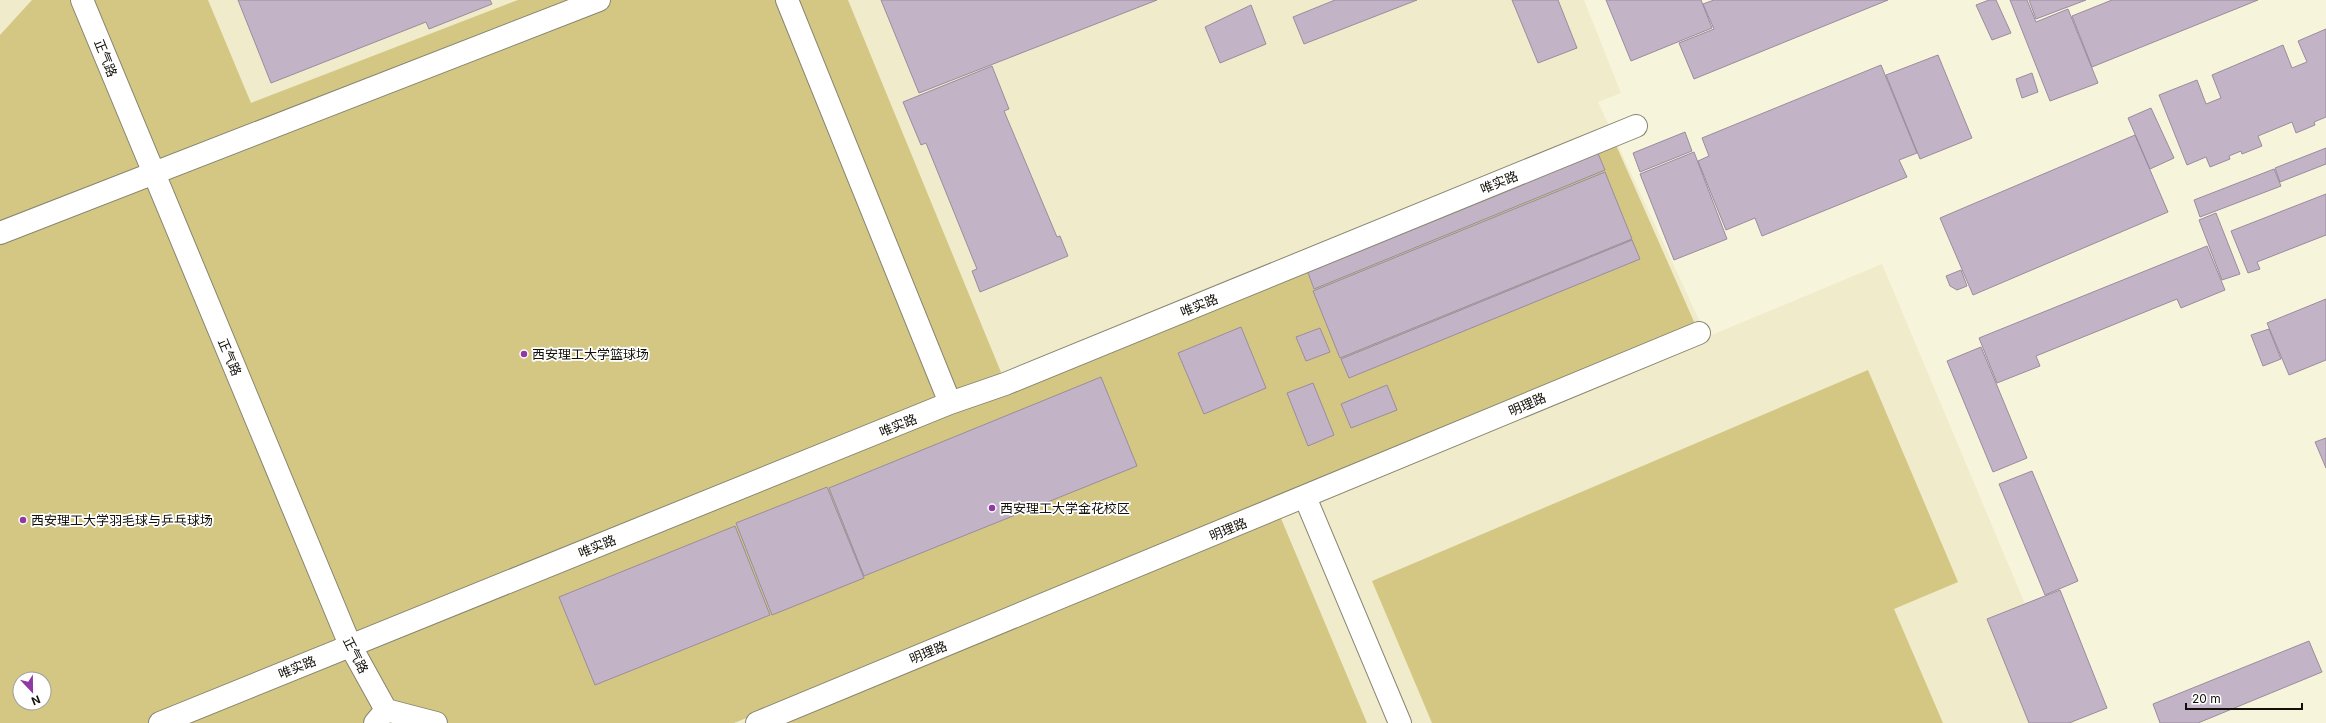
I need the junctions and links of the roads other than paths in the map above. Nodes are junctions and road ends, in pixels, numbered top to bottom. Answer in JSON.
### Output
{"nodes":[{"id":1,"x":82,"y":0,"type":"edge"},
{"id":2,"x":599,"y":0,"type":"edge"},
{"id":3,"x":787,"y":0,"type":"edge"},
{"id":4,"x":1636,"y":126,"type":"dead end"},
{"id":5,"x":153,"y":172,"type":"junction"},
{"id":6,"x":0,"y":233,"type":"edge"},
{"id":7,"x":1699,"y":333,"type":"dead end"},
{"id":8,"x":950,"y":404,"type":"junction"},
{"id":9,"x":1305,"y":497,"type":"junction"},
{"id":10,"x":350,"y":645,"type":"junction"},
{"id":11,"x":381,"y":716,"type":"edge"},
{"id":12,"x":160,"y":723,"type":"edge"},
{"id":13,"x":436,"y":723,"type":"edge"},
{"id":14,"x":756,"y":723,"type":"edge"},
{"id":15,"x":1400,"y":723,"type":"edge"}],
"edges":[{"from":1,"to":5,"type":"street","name":"正气路"},
{"from":2,"to":5,"type":"street"},
{"from":3,"to":8,"type":"street"},
{"from":4,"to":8,"type":"street","name":"唯实路"},
{"from":5,"to":6,"type":"street"},
{"from":5,"to":10,"type":"street","name":"正气路"},
{"from":7,"to":9,"type":"street","name":"明理路"},
{"from":8,"to":10,"type":"street","name":"唯实路"},
{"from":9,"to":14,"type":"street","name":"明理路"},
{"from":9,"to":15,"type":"street"},
{"from":10,"to":11,"type":"street","name":"正气路"},
{"from":10,"to":12,"type":"street","name":"唯实路"},
{"from":11,"to":13,"type":"street"}]}
